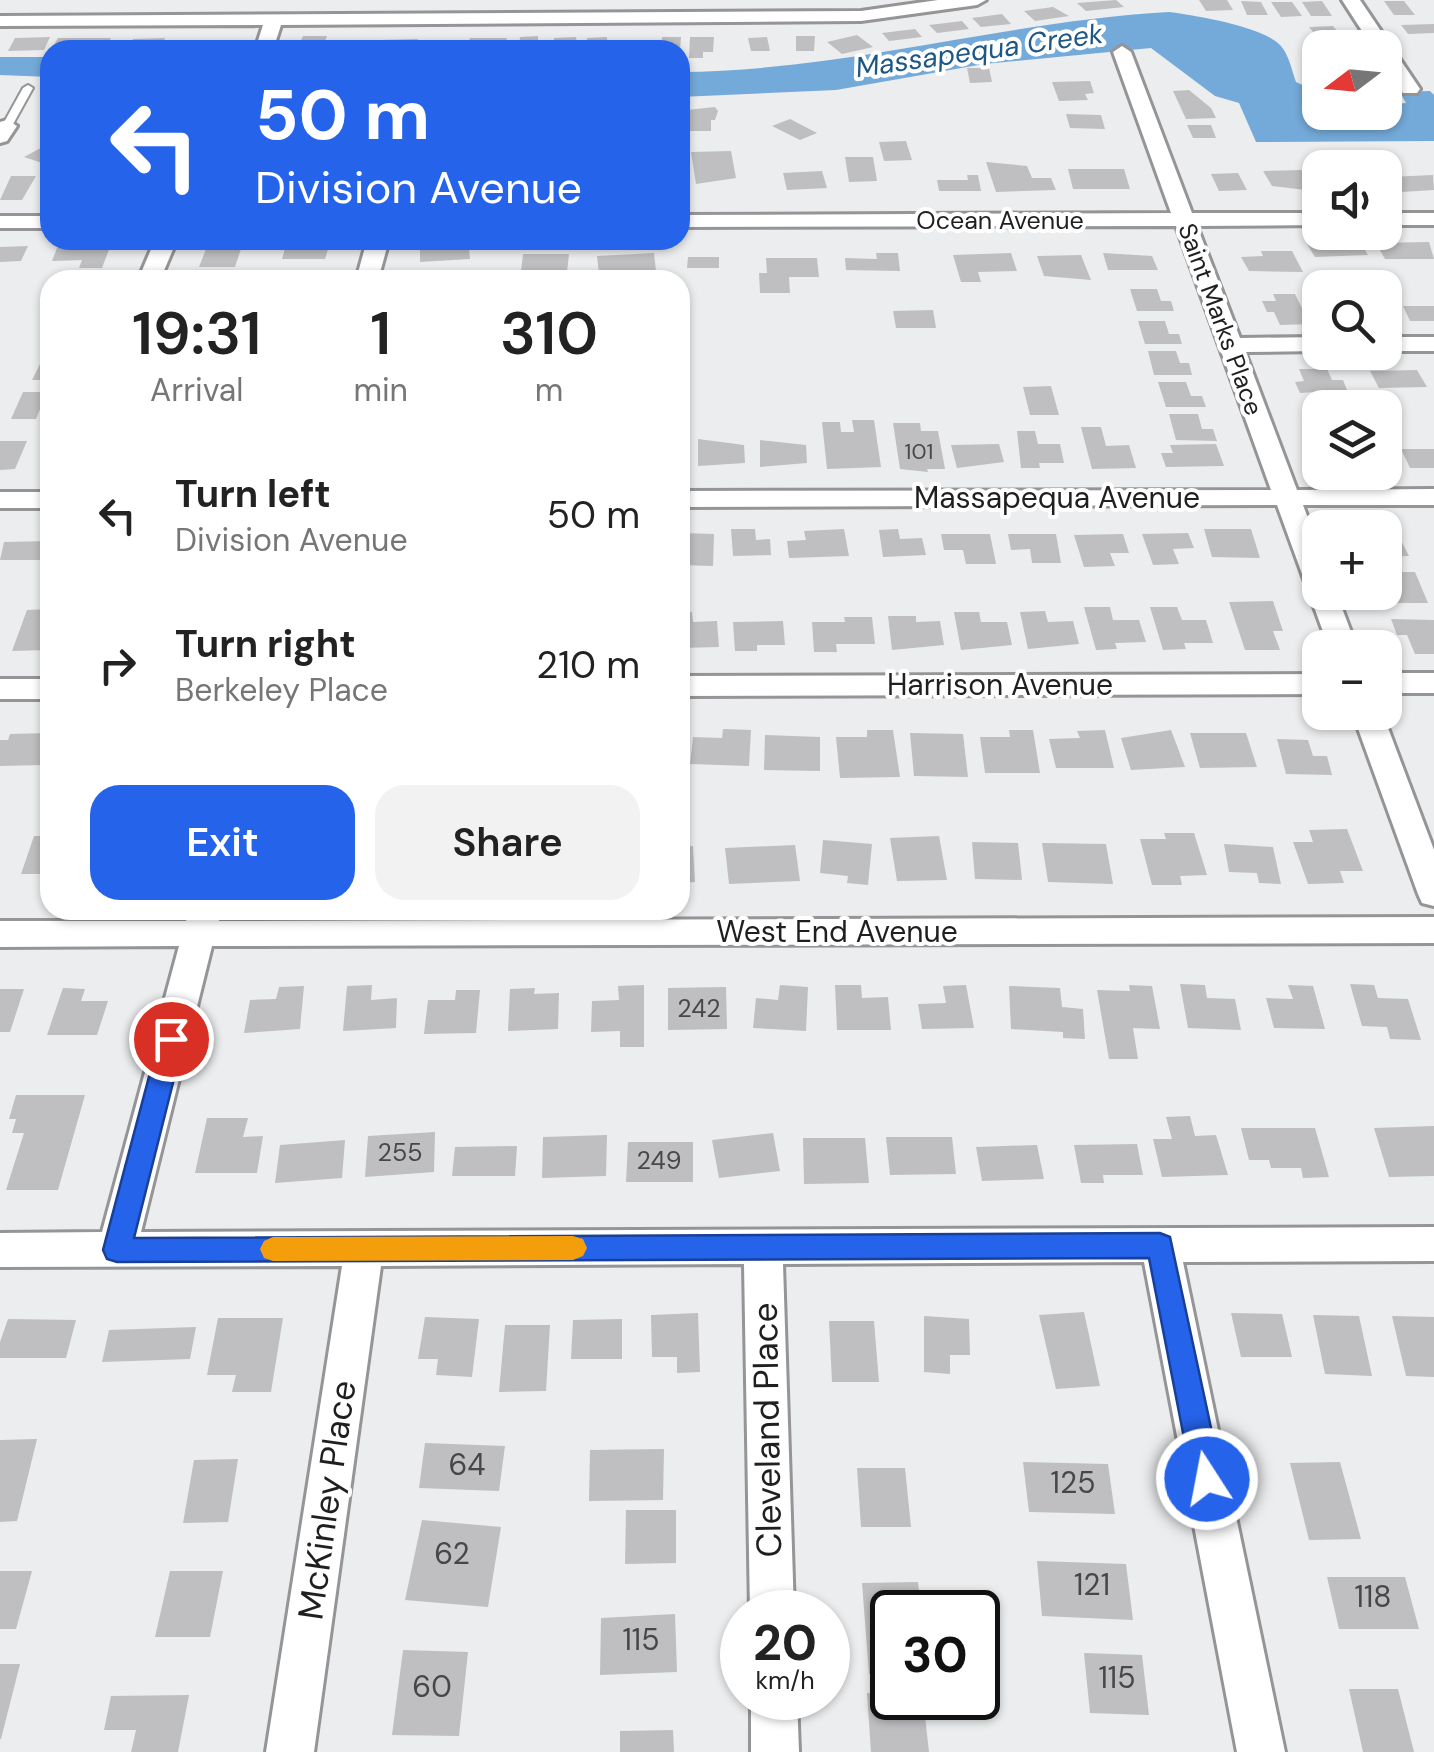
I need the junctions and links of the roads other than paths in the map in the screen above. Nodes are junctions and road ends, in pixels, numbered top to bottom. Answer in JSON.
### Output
{"nodes":[{"id":1,"x":196,"y":0,"type":"edge"},
{"id":2,"x":464,"y":0,"type":"edge"},
{"id":3,"x":566,"y":0,"type":"edge"},
{"id":4,"x":977,"y":0,"type":"edge"},
{"id":5,"x":1351,"y":0,"type":"edge"},
{"id":6,"x":421,"y":8,"type":"edge"},
{"id":7,"x":204,"y":20,"type":"junction"},
{"id":8,"x":274,"y":20,"type":"junction"},
{"id":9,"x":580,"y":20,"type":"junction"},
{"id":10,"x":0,"y":21,"type":"edge"},
{"id":11,"x":1371,"y":30,"type":"edge"},
{"id":12,"x":267,"y":40,"type":"edge"},
{"id":13,"x":1122,"y":52,"type":"dead end"},
{"id":14,"x":1402,"y":76,"type":"edge"},
{"id":15,"x":28,"y":88,"type":"dead end"},
{"id":16,"x":1410,"y":88,"type":"dead end"},
{"id":17,"x":3,"y":131,"type":"edge"},
{"id":18,"x":1302,"y":219,"type":"edge"},
{"id":19,"x":1402,"y":219,"type":"edge"},
{"id":20,"x":1434,"y":219,"type":"edge"},
{"id":21,"x":1184,"y":220,"type":"junction"},
{"id":22,"x":690,"y":221,"type":"edge"},
{"id":23,"x":0,"y":222,"type":"edge"},
{"id":24,"x":40,"y":222,"type":"edge"},
{"id":25,"x":1302,"y":344,"type":"edge"},
{"id":26,"x":1402,"y":344,"type":"edge"},
{"id":27,"x":1434,"y":344,"type":"edge"},
{"id":28,"x":1231,"y":345,"type":"junction"},
{"id":29,"x":1287,"y":497,"type":"junction"},
{"id":30,"x":1434,"y":497,"type":"edge"},
{"id":31,"x":690,"y":498,"type":"edge"},
{"id":32,"x":0,"y":500,"type":"edge"},
{"id":33,"x":40,"y":500,"type":"edge"},
{"id":34,"x":1302,"y":538,"type":"edge"},
{"id":35,"x":1434,"y":683,"type":"edge"},
{"id":36,"x":1302,"y":684,"type":"edge"},
{"id":37,"x":1402,"y":684,"type":"edge"},
{"id":38,"x":690,"y":686,"type":"edge"},
{"id":39,"x":0,"y":689,"type":"edge"},
{"id":40,"x":40,"y":689,"type":"edge"},
{"id":41,"x":1374,"y":730,"type":"edge"},
{"id":42,"x":1434,"y":894,"type":"edge"},
{"id":43,"x":202,"y":922,"type":"edge"},
{"id":44,"x":1434,"y":930,"type":"edge"},
{"id":45,"x":0,"y":934,"type":"edge"},
{"id":46,"x":1434,"y":1244,"type":"edge"},
{"id":47,"x":1160,"y":1246,"type":"junction"},
{"id":48,"x":763,"y":1247,"type":"junction"},
{"id":49,"x":364,"y":1249,"type":"junction"},
{"id":50,"x":0,"y":1250,"type":"edge"},
{"id":51,"x":117,"y":1250,"type":"junction"},
{"id":52,"x":771,"y":1590,"type":"edge"},
{"id":53,"x":774,"y":1720,"type":"edge"},
{"id":54,"x":290,"y":1752,"type":"edge"},
{"id":55,"x":775,"y":1752,"type":"edge"},
{"id":56,"x":1261,"y":1752,"type":"edge"}],
"edges":[{"from":1,"to":7,"type":"street"},
{"from":2,"to":6,"type":"street"},
{"from":3,"to":9,"type":"street"},
{"from":4,"to":9,"type":"street"},
{"from":5,"to":11,"type":"street"},
{"from":6,"to":8,"type":"street"},
{"from":6,"to":9,"type":"street"},
{"from":7,"to":8,"type":"street"},
{"from":7,"to":10,"type":"street"},
{"from":8,"to":12,"type":"street"},
{"from":13,"to":21,"type":"street","name":"Saint Marks Place"},
{"from":14,"to":16,"type":"street"},
{"from":15,"to":17,"type":"lane"},
{"from":18,"to":21,"type":"street","name":"Ocean Avenue"},
{"from":19,"to":20,"type":"street"},
{"from":21,"to":22,"type":"street","name":"Ocean Avenue"},
{"from":21,"to":28,"type":"street","name":"Saint Marks Place"},
{"from":23,"to":24,"type":"street"},
{"from":25,"to":28,"type":"street"},
{"from":26,"to":27,"type":"street"},
{"from":28,"to":29,"type":"street","name":"Saint Marks Place"},
{"from":29,"to":30,"type":"street","name":"Massapequa Avenue"},
{"from":29,"to":31,"type":"street","name":"Massapequa Avenue"},
{"from":29,"to":34,"type":"street","name":"Saint Marks Place"},
{"from":32,"to":33,"type":"street"},
{"from":35,"to":37,"type":"street"},
{"from":36,"to":38,"type":"street","name":"Harrison Avenue"},
{"from":39,"to":40,"type":"street"},
{"from":41,"to":42,"type":"street"},
{"from":43,"to":44,"type":"street","name":"West End Avenue"},
{"from":43,"to":45,"type":"street","name":"West End Avenue"},
{"from":43,"to":51,"type":"street"},
{"from":46,"to":47,"type":"street"},
{"from":47,"to":48,"type":"street"},
{"from":47,"to":56,"type":"street"},
{"from":48,"to":49,"type":"street"},
{"from":48,"to":52,"type":"street","name":"Cleveland Place"},
{"from":49,"to":51,"type":"street"},
{"from":49,"to":54,"type":"street","name":"McKinley Place"},
{"from":50,"to":51,"type":"street"},
{"from":53,"to":55,"type":"street"}]}
